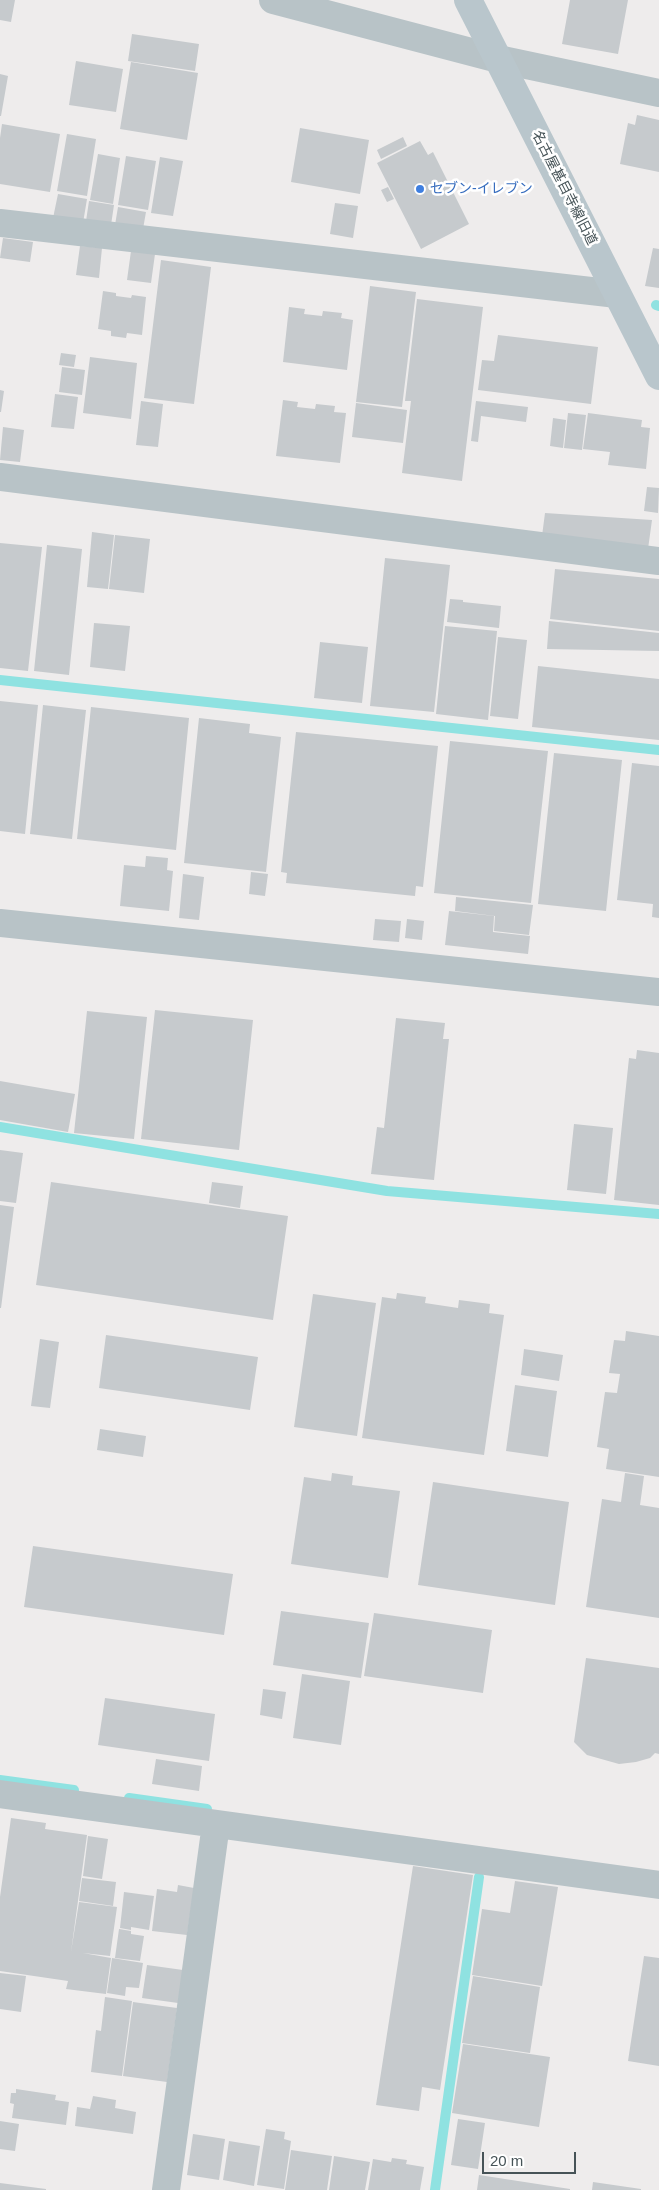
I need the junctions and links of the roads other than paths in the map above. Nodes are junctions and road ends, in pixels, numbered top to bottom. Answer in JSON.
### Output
{"nodes":[{"id":1,"x":274,"y":0,"type":"edge"},
{"id":2,"x":468,"y":0,"type":"edge"},
{"id":3,"x":498,"y":59,"type":"junction"},
{"id":4,"x":659,"y":93,"type":"edge"},
{"id":5,"x":0,"y":223,"type":"edge"},
{"id":6,"x":617,"y":294,"type":"junction"},
{"id":7,"x":659,"y":376,"type":"edge"},
{"id":8,"x":0,"y":477,"type":"edge"},
{"id":9,"x":659,"y":561,"type":"edge"},
{"id":10,"x":0,"y":923,"type":"edge"},
{"id":11,"x":659,"y":992,"type":"edge"},
{"id":12,"x":0,"y":1794,"type":"edge"},
{"id":13,"x":216,"y":1824,"type":"junction"},
{"id":14,"x":659,"y":1885,"type":"edge"},
{"id":15,"x":166,"y":2190,"type":"edge"}],
"edges":[{"from":1,"to":3,"type":"street"},
{"from":2,"to":3,"type":"street","name":"名古屋甚目寺線旧道"},
{"from":3,"to":4,"type":"street"},
{"from":3,"to":6,"type":"street","name":"名古屋甚目寺線旧道"},
{"from":5,"to":6,"type":"street"},
{"from":6,"to":7,"type":"street","name":"名古屋甚目寺線旧道"},
{"from":8,"to":9,"type":"street"},
{"from":10,"to":11,"type":"street"},
{"from":12,"to":13,"type":"street"},
{"from":13,"to":14,"type":"street"},
{"from":13,"to":15,"type":"street"}]}
